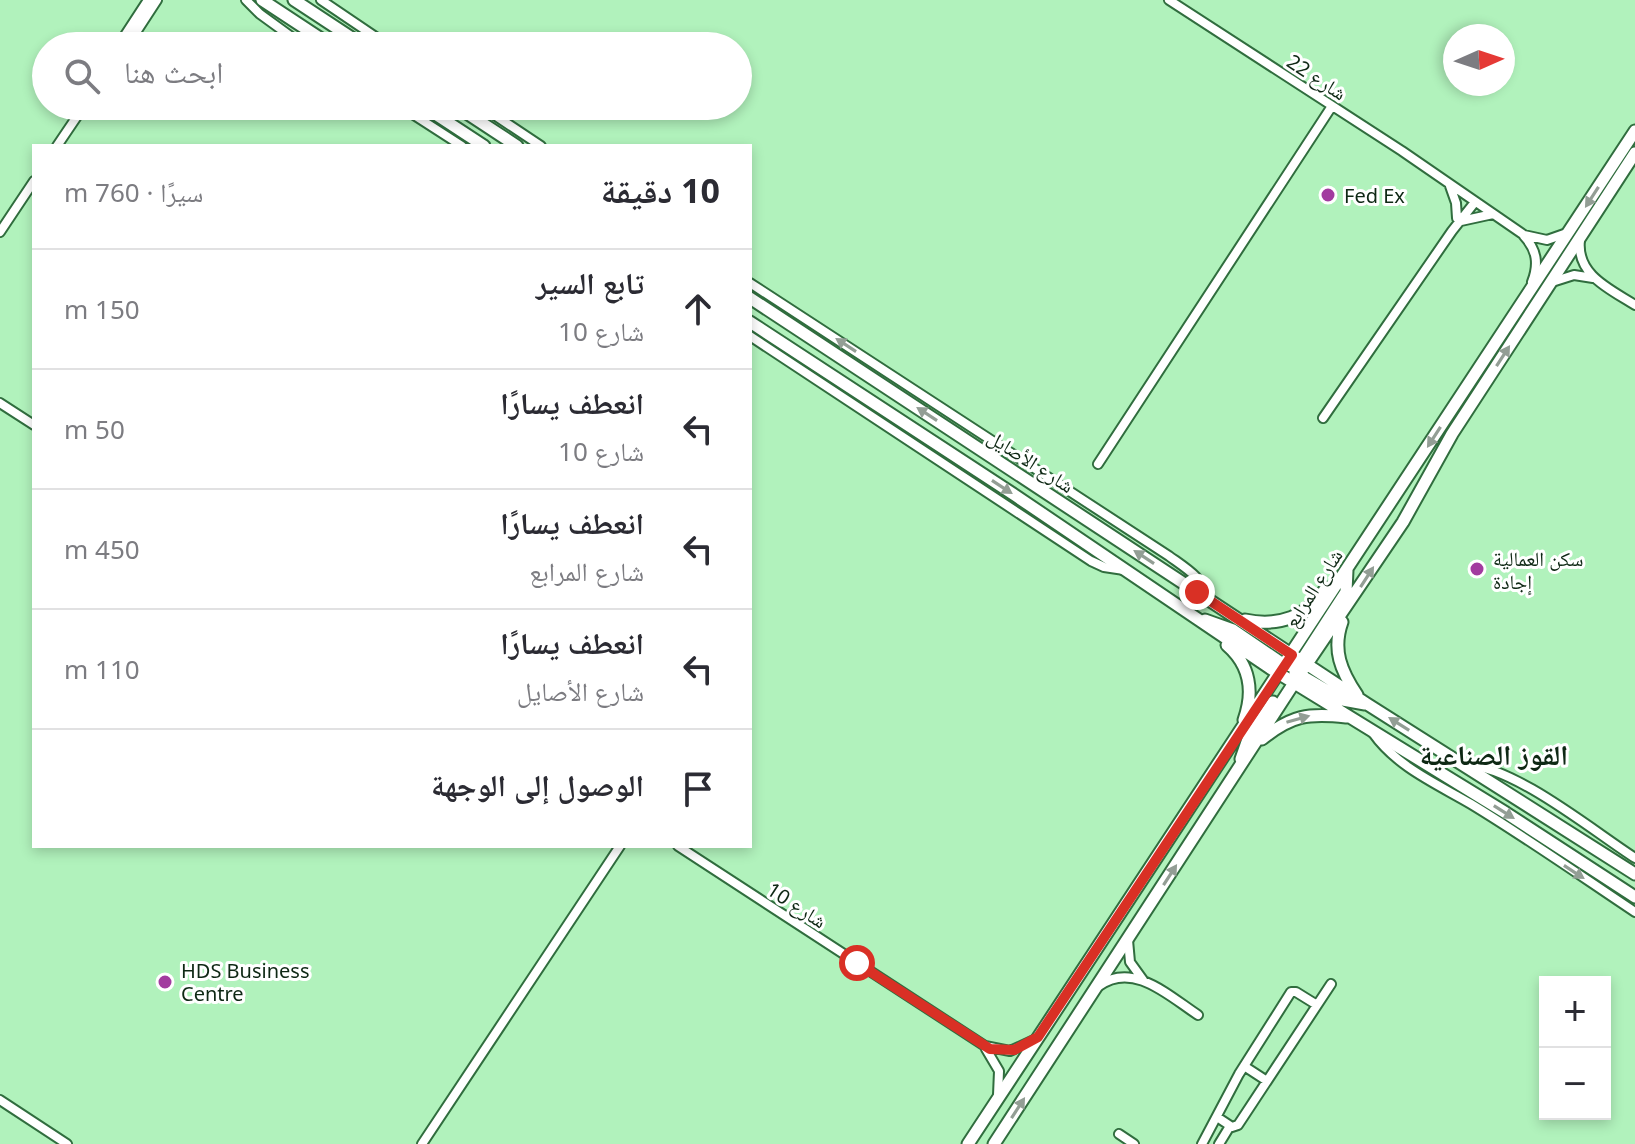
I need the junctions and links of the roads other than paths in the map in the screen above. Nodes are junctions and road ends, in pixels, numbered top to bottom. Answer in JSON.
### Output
{"nodes":[{"id":1,"x":148,"y":0,"type":"edge"},
{"id":2,"x":157,"y":0,"type":"edge"},
{"id":3,"x":246,"y":0,"type":"edge"},
{"id":4,"x":262,"y":0,"type":"edge"},
{"id":5,"x":294,"y":0,"type":"edge"},
{"id":6,"x":321,"y":0,"type":"edge"},
{"id":7,"x":1169,"y":0,"type":"edge"},
{"id":8,"x":127,"y":32,"type":"edge"},
{"id":9,"x":136,"y":32,"type":"edge"},
{"id":10,"x":285,"y":32,"type":"edge"},
{"id":11,"x":311,"y":32,"type":"edge"},
{"id":12,"x":343,"y":32,"type":"edge"},
{"id":13,"x":368,"y":32,"type":"edge"},
{"id":14,"x":1332,"y":106,"type":"junction"},
{"id":15,"x":75,"y":120,"type":"edge"},
{"id":16,"x":420,"y":120,"type":"edge"},
{"id":17,"x":444,"y":120,"type":"edge"},
{"id":18,"x":477,"y":120,"type":"edge"},
{"id":19,"x":502,"y":120,"type":"edge"},
{"id":20,"x":1635,"y":131,"type":"edge"},
{"id":21,"x":454,"y":143,"type":"edge"},
{"id":22,"x":58,"y":144,"type":"edge"},
{"id":23,"x":481,"y":144,"type":"edge"},
{"id":24,"x":514,"y":144,"type":"edge"},
{"id":25,"x":538,"y":144,"type":"edge"},
{"id":26,"x":1635,"y":153,"type":"edge"},
{"id":27,"x":1447,"y":182,"type":"junction"},
{"id":28,"x":32,"y":184,"type":"edge"},
{"id":29,"x":1473,"y":200,"type":"junction"},
{"id":30,"x":1493,"y":214,"type":"junction"},
{"id":31,"x":1459,"y":220,"type":"junction"},
{"id":32,"x":0,"y":232,"type":"edge"},
{"id":33,"x":1576,"y":233,"type":"junction"},
{"id":34,"x":1524,"y":235,"type":"junction"},
{"id":35,"x":1594,"y":278,"type":"junction"},
{"id":36,"x":1550,"y":283,"type":"junction"},
{"id":37,"x":752,"y":284,"type":"edge"},
{"id":38,"x":752,"y":299,"type":"edge"},
{"id":39,"x":1523,"y":302,"type":"junction"},
{"id":40,"x":1635,"y":305,"type":"edge"},
{"id":41,"x":752,"y":323,"type":"edge"},
{"id":42,"x":752,"y":337,"type":"edge"},
{"id":43,"x":0,"y":403,"type":"edge"},
{"id":44,"x":1323,"y":418,"type":"dead end"},
{"id":45,"x":32,"y":424,"type":"edge"},
{"id":46,"x":1098,"y":464,"type":"dead end"},
{"id":47,"x":1347,"y":569,"type":"junction"},
{"id":48,"x":1125,"y":570,"type":"junction"},
{"id":49,"x":1209,"y":599,"type":"junction"},
{"id":50,"x":1350,"y":604,"type":"junction"},
{"id":51,"x":1236,"y":616,"type":"junction"},
{"id":52,"x":1196,"y":619,"type":"junction"},
{"id":53,"x":1294,"y":669,"type":"junction"},
{"id":54,"x":1363,"y":702,"type":"junction"},
{"id":55,"x":1349,"y":718,"type":"junction"},
{"id":56,"x":1240,"y":733,"type":"junction"},
{"id":57,"x":1372,"y":733,"type":"junction"},
{"id":58,"x":1255,"y":744,"type":"junction"},
{"id":59,"x":1465,"y":765,"type":"junction"},
{"id":60,"x":1241,"y":766,"type":"junction"},
{"id":61,"x":619,"y":848,"type":"edge"},
{"id":62,"x":681,"y":848,"type":"edge"},
{"id":63,"x":1635,"y":858,"type":"edge"},
{"id":64,"x":1635,"y":874,"type":"edge"},
{"id":65,"x":1635,"y":897,"type":"edge"},
{"id":66,"x":1635,"y":912,"type":"edge"},
{"id":67,"x":1128,"y":940,"type":"junction"},
{"id":68,"x":1144,"y":981,"type":"junction"},
{"id":69,"x":1331,"y":984,"type":"dead end"},
{"id":70,"x":1096,"y":989,"type":"junction"},
{"id":71,"x":1317,"y":1005,"type":"junction"},
{"id":72,"x":1198,"y":1015,"type":"dead end"},
{"id":73,"x":1038,"y":1037,"type":"junction"},
{"id":74,"x":979,"y":1043,"type":"junction"},
{"id":75,"x":1244,"y":1066,"type":"junction"},
{"id":76,"x":1267,"y":1081,"type":"junction"},
{"id":77,"x":997,"y":1099,"type":"junction"},
{"id":78,"x":0,"y":1100,"type":"edge"},
{"id":79,"x":1217,"y":1117,"type":"junction"},
{"id":80,"x":1230,"y":1126,"type":"junction"},
{"id":81,"x":1119,"y":1134,"type":"dead end"},
{"id":82,"x":67,"y":1144,"type":"edge"},
{"id":83,"x":422,"y":1144,"type":"edge"},
{"id":84,"x":968,"y":1144,"type":"edge"},
{"id":85,"x":994,"y":1144,"type":"edge"},
{"id":86,"x":1134,"y":1144,"type":"edge"},
{"id":87,"x":1202,"y":1144,"type":"edge"},
{"id":88,"x":1219,"y":1144,"type":"edge"}],
"edges":[{"from":1,"to":8,"type":"street"},
{"from":2,"to":9,"type":"street"},
{"from":3,"to":10,"type":"street"},
{"from":4,"to":11,"type":"main road"},
{"from":5,"to":12,"type":"main road"},
{"from":6,"to":13,"type":"street"},
{"from":7,"to":14,"type":"street","name":"شارع 22"},
{"from":14,"to":27,"type":"street","name":"شارع 22"},
{"from":14,"to":46,"type":"street"},
{"from":15,"to":22,"type":"street"},
{"from":16,"to":21,"type":"street"},
{"from":17,"to":23,"type":"main road"},
{"from":18,"to":24,"type":"main road"},
{"from":19,"to":25,"type":"street"},
{"from":20,"to":33,"type":"main road","name":"شارع المرابع","one_way":true},
{"from":26,"to":33,"type":"main road","name":"شارع المرابع"},
{"from":27,"to":29,"type":"street","name":"شارع 22"},
{"from":27,"to":31,"type":"street"},
{"from":28,"to":32,"type":"street"},
{"from":29,"to":30,"type":"street","name":"شارع 22"},
{"from":29,"to":31,"type":"street"},
{"from":30,"to":31,"type":"street"},
{"from":30,"to":34,"type":"street","name":"شارع 22"},
{"from":31,"to":44,"type":"street"},
{"from":33,"to":34,"type":"street"},
{"from":33,"to":35,"type":"street"},
{"from":33,"to":36,"type":"main road","name":"شارع المرابع"},
{"from":33,"to":39,"type":"main road","name":"شارع المرابع"},
{"from":34,"to":39,"type":"street"},
{"from":35,"to":36,"type":"street"},
{"from":35,"to":40,"type":"street"},
{"from":50,"to":36,"type":"main road","name":"شارع المرابع","one_way":true},
{"from":49,"to":37,"type":"street","one_way":true},
{"from":49,"to":38,"type":"main road","name":"شارع الأصايل","one_way":true},
{"from":39,"to":47,"type":"main road","name":"شارع المرابع","one_way":true},
{"from":41,"to":48,"type":"main road","name":"شارع الأصايل","one_way":true},
{"from":42,"to":48,"type":"street"},
{"from":43,"to":45,"type":"street"},
{"from":47,"to":51,"type":"main road"},
{"from":47,"to":53,"type":"main road","name":"شارع المرابع"},
{"from":48,"to":52,"type":"main road","name":"شارع الأصايل"},
{"from":49,"to":51,"type":"main road","name":"شارع الأصايل"},
{"from":50,"to":53,"type":"main road","name":"شارع المرابع"},
{"from":50,"to":54,"type":"main road"},
{"from":51,"to":53,"type":"main road","name":"شارع الأصايل"},
{"from":52,"to":53,"type":"main road","name":"شارع الأصايل"},
{"from":52,"to":56,"type":"main road"},
{"from":53,"to":54,"type":"main road","name":"شارع الأصايل"},
{"from":53,"to":55,"type":"main road","name":"شارع الأصايل"},
{"from":53,"to":56,"type":"main road","name":"شارع المرابع"},
{"from":53,"to":58,"type":"main road","name":"شارع المرابع"},
{"from":53,"to":60,"type":"main road"},
{"from":59,"to":54,"type":"main road","name":"شارع الأصايل","one_way":true},
{"from":55,"to":57,"type":"main road","name":"شارع الأصايل"},
{"from":58,"to":55,"type":"main road","one_way":true},
{"from":56,"to":73,"type":"main road","name":"شارع المرابع"},
{"from":57,"to":65,"type":"main road","name":"شارع الأصايل","one_way":true},
{"from":57,"to":66,"type":"street","one_way":true},
{"from":58,"to":60,"type":"main road","name":"شارع المرابع"},
{"from":59,"to":63,"type":"street"},
{"from":59,"to":64,"type":"main road","name":"شارع الأصايل"},
{"from":67,"to":60,"type":"main road","name":"شارع المرابع","one_way":true},
{"from":61,"to":83,"type":"street"},
{"from":62,"to":74,"type":"street","name":"شارع 10"},
{"from":67,"to":68,"type":"street"},
{"from":67,"to":70,"type":"main road","name":"شارع المرابع"},
{"from":68,"to":70,"type":"street"},
{"from":68,"to":72,"type":"street"},
{"from":69,"to":71,"type":"street"},
{"from":85,"to":70,"type":"main road","name":"شارع المرابع","one_way":true},
{"from":71,"to":75,"type":"street"},
{"from":71,"to":76,"type":"street"},
{"from":73,"to":74,"type":"street","name":"شارع 10"},
{"from":73,"to":77,"type":"main road","name":"شارع المرابع"},
{"from":74,"to":77,"type":"street","name":"شارع 10"},
{"from":75,"to":76,"type":"street"},
{"from":75,"to":79,"type":"street"},
{"from":76,"to":80,"type":"street"},
{"from":77,"to":84,"type":"main road","name":"شارع المرابع"},
{"from":78,"to":82,"type":"street"},
{"from":79,"to":80,"type":"street"},
{"from":79,"to":87,"type":"street"},
{"from":80,"to":88,"type":"street"},
{"from":81,"to":86,"type":"street"}]}
